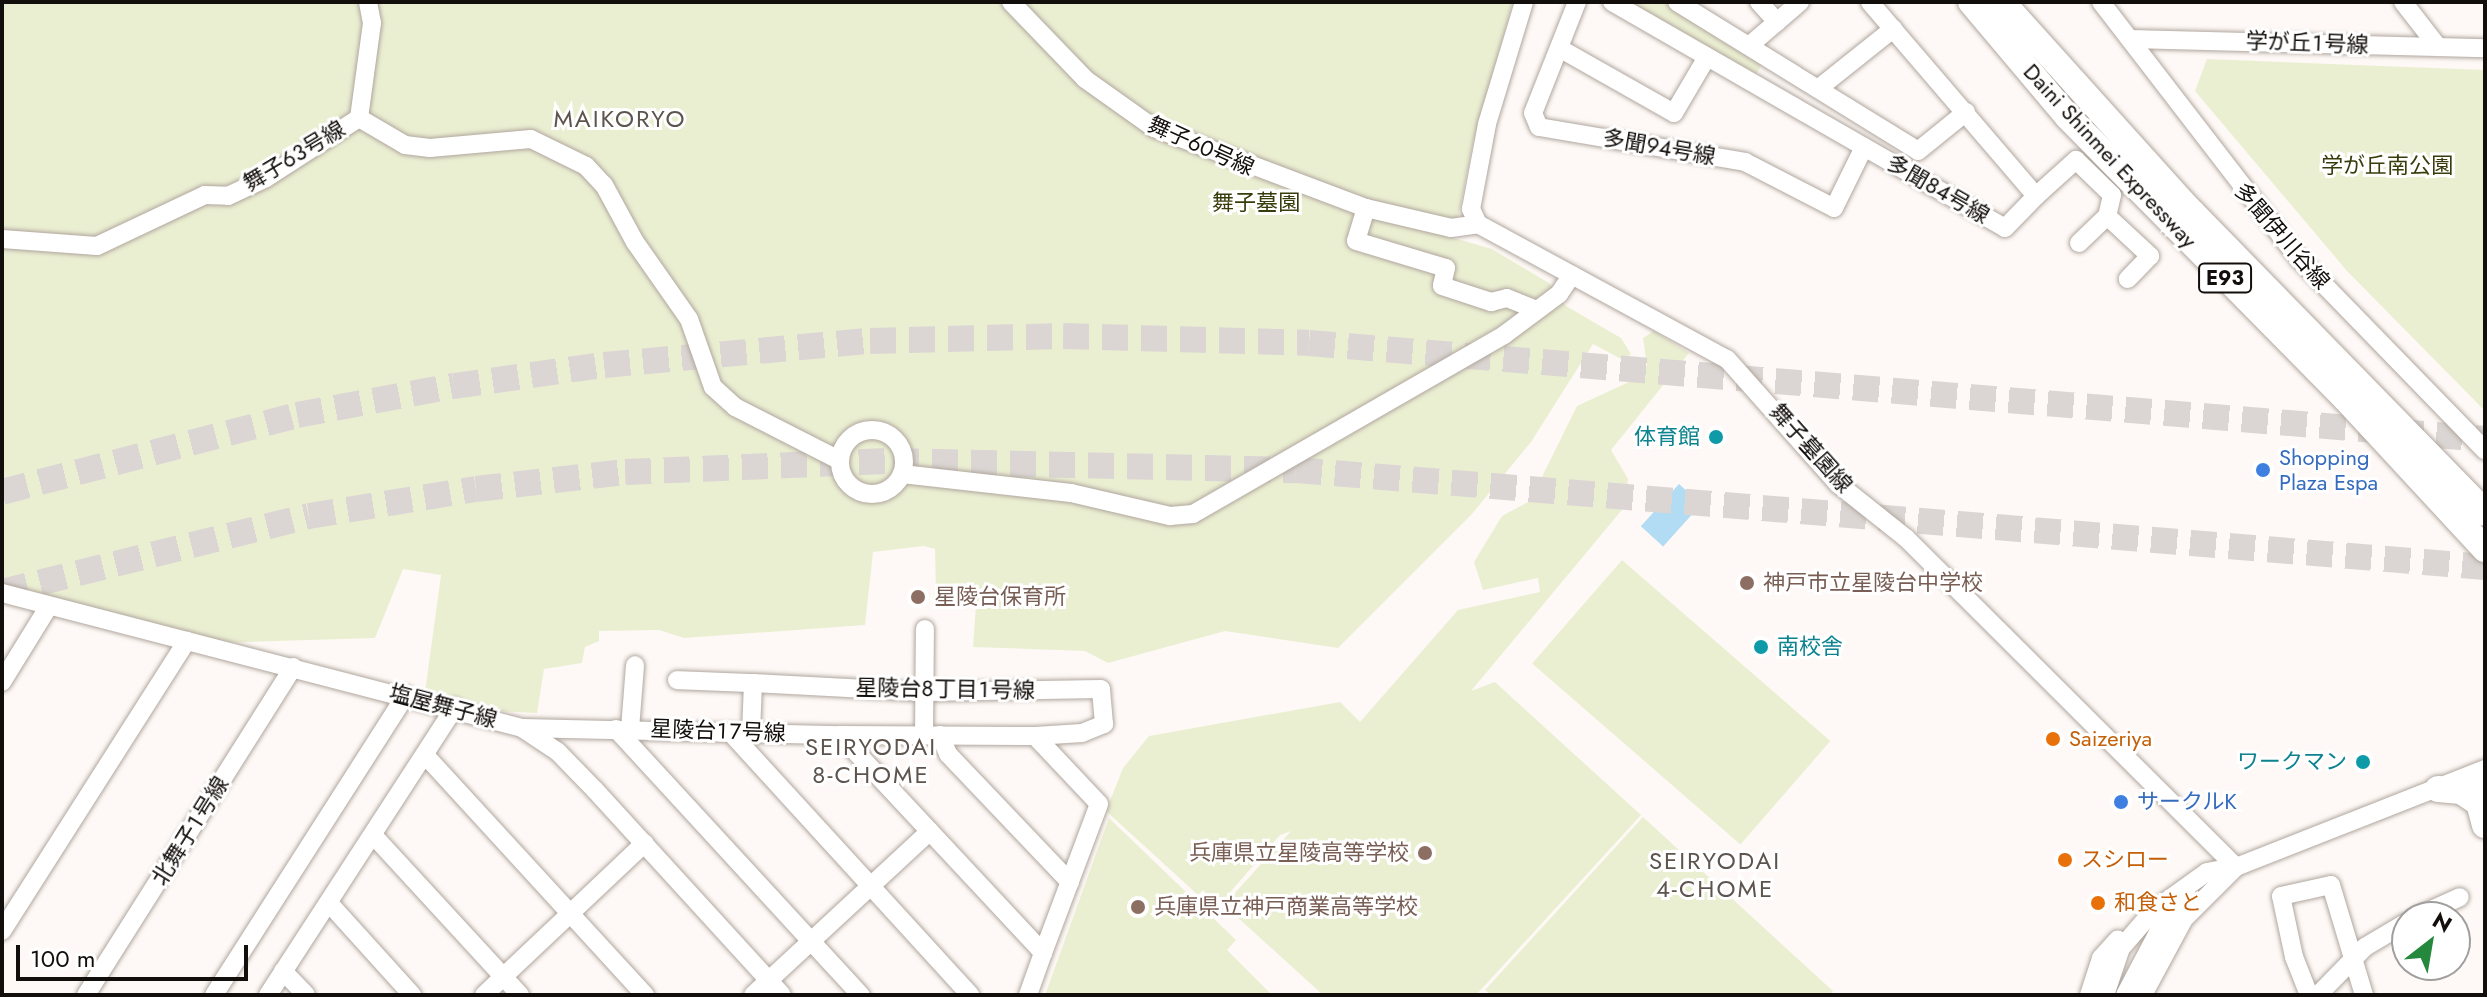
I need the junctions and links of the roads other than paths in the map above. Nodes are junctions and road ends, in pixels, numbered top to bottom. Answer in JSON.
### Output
{"nodes":[{"id":1,"x":368,"y":2,"type":"edge"},
{"id":2,"x":1011,"y":2,"type":"edge"},
{"id":3,"x":1524,"y":2,"type":"edge"},
{"id":4,"x":1577,"y":2,"type":"edge"},
{"id":5,"x":1612,"y":2,"type":"edge"},
{"id":6,"x":1677,"y":2,"type":"edge"},
{"id":7,"x":1759,"y":2,"type":"edge"},
{"id":8,"x":1800,"y":2,"type":"edge"},
{"id":9,"x":1870,"y":2,"type":"edge"},
{"id":10,"x":1971,"y":2,"type":"edge"},
{"id":11,"x":2002,"y":2,"type":"edge"},
{"id":12,"x":2101,"y":2,"type":"edge"},
{"id":13,"x":2403,"y":2,"type":"edge"},
{"id":14,"x":1777,"y":22,"type":"junction"},
{"id":15,"x":1893,"y":29,"type":"junction"},
{"id":16,"x":2130,"y":39,"type":"junction"},
{"id":17,"x":1750,"y":45,"type":"junction"},
{"id":18,"x":2438,"y":47,"type":"junction"},
{"id":19,"x":1559,"y":48,"type":"junction"},
{"id":20,"x":2485,"y":48,"type":"edge"},
{"id":21,"x":1707,"y":57,"type":"junction"},
{"id":22,"x":1819,"y":88,"type":"junction"},
{"id":23,"x":1966,"y":112,"type":"junction"},
{"id":24,"x":359,"y":118,"type":"junction"},
{"id":25,"x":1864,"y":147,"type":"junction"},
{"id":26,"x":2036,"y":196,"type":"junction"},
{"id":27,"x":1366,"y":208,"type":"junction"},
{"id":28,"x":2107,"y":216,"type":"junction"},
{"id":29,"x":1478,"y":224,"type":"junction"},
{"id":30,"x":2,"y":239,"type":"edge"},
{"id":31,"x":2079,"y":243,"type":"dead end"},
{"id":32,"x":1572,"y":275,"type":"junction"},
{"id":33,"x":2128,"y":279,"type":"dead end"},
{"id":34,"x":1537,"y":310,"type":"junction"},
{"id":35,"x":2485,"y":450,"type":"edge"},
{"id":36,"x":839,"y":460,"type":"junction"},
{"id":37,"x":902,"y":474,"type":"junction"},
{"id":38,"x":2485,"y":513,"type":"edge"},
{"id":39,"x":2485,"y":549,"type":"edge"},
{"id":40,"x":2,"y":593,"type":"edge"},
{"id":41,"x":49,"y":606,"type":"junction"},
{"id":42,"x":925,"y":629,"type":"dead end"},
{"id":43,"x":187,"y":641,"type":"junction"},
{"id":44,"x":635,"y":665,"type":"dead end"},
{"id":45,"x":293,"y":667,"type":"junction"},
{"id":46,"x":677,"y":680,"type":"dead end"},
{"id":47,"x":2,"y":682,"type":"edge"},
{"id":48,"x":753,"y":683,"type":"junction"},
{"id":49,"x":923,"y":692,"type":"junction"},
{"id":50,"x":406,"y":695,"type":"junction"},
{"id":51,"x":455,"y":707,"type":"junction"},
{"id":52,"x":1104,"y":724,"type":"joint"},
{"id":53,"x":522,"y":728,"type":"junction"},
{"id":54,"x":623,"y":729,"type":"junction"},
{"id":55,"x":730,"y":732,"type":"junction"},
{"id":56,"x":751,"y":732,"type":"junction"},
{"id":57,"x":840,"y":735,"type":"junction"},
{"id":58,"x":932,"y":735,"type":"junction"},
{"id":59,"x":1035,"y":736,"type":"junction"},
{"id":60,"x":425,"y":755,"type":"junction"},
{"id":61,"x":2438,"y":789,"type":"joint"},
{"id":62,"x":2480,"y":790,"type":"edge"},
{"id":63,"x":930,"y":831,"type":"junction"},
{"id":64,"x":373,"y":835,"type":"junction"},
{"id":65,"x":645,"y":843,"type":"junction"},
{"id":66,"x":2229,"y":872,"type":"junction"},
{"id":67,"x":1070,"y":882,"type":"junction"},
{"id":68,"x":870,"y":887,"type":"junction"},
{"id":69,"x":2460,"y":897,"type":"dead end"},
{"id":70,"x":2451,"y":901,"type":"edge"},
{"id":71,"x":329,"y":903,"type":"junction"},
{"id":72,"x":2162,"y":912,"type":"junction"},
{"id":73,"x":571,"y":914,"type":"junction"},
{"id":74,"x":2,"y":931,"type":"edge"},
{"id":75,"x":2391,"y":933,"type":"edge"},
{"id":76,"x":811,"y":941,"type":"junction"},
{"id":77,"x":1043,"y":953,"type":"junction"},
{"id":78,"x":2354,"y":960,"type":"junction"},
{"id":79,"x":283,"y":971,"type":"junction"},
{"id":80,"x":504,"y":978,"type":"junction"},
{"id":81,"x":769,"y":980,"type":"junction"},
{"id":82,"x":86,"y":995,"type":"edge"},
{"id":83,"x":214,"y":995,"type":"edge"},
{"id":84,"x":268,"y":995,"type":"edge"},
{"id":85,"x":306,"y":995,"type":"edge"},
{"id":86,"x":412,"y":995,"type":"edge"},
{"id":87,"x":484,"y":995,"type":"edge"},
{"id":88,"x":520,"y":995,"type":"edge"},
{"id":89,"x":645,"y":995,"type":"edge"},
{"id":90,"x":753,"y":995,"type":"edge"},
{"id":91,"x":782,"y":995,"type":"edge"},
{"id":92,"x":861,"y":995,"type":"edge"},
{"id":93,"x":970,"y":995,"type":"edge"},
{"id":94,"x":1028,"y":995,"type":"edge"},
{"id":95,"x":2089,"y":995,"type":"edge"},
{"id":96,"x":2105,"y":995,"type":"edge"},
{"id":97,"x":2125,"y":995,"type":"edge"},
{"id":98,"x":2143,"y":995,"type":"edge"},
{"id":99,"x":2309,"y":995,"type":"edge"},
{"id":100,"x":2318,"y":995,"type":"edge"},
{"id":101,"x":2364,"y":995,"type":"edge"}],
"edges":[{"from":1,"to":24,"type":"street"},
{"from":2,"to":27,"type":"street","name":"舞子６０号線"},
{"from":3,"to":29,"type":"street"},
{"from":4,"to":19,"type":"street","name":"多聞９４号線"},
{"from":5,"to":21,"type":"street","name":"多聞８４号線"},
{"from":6,"to":17,"type":"street"},
{"from":7,"to":14,"type":"street"},
{"from":8,"to":14,"type":"street"},
{"from":9,"to":15,"type":"street"},
{"from":10,"to":39,"type":"highway","name":"Daini Shinmei Expressway","number":"E93"},
{"from":11,"to":38,"type":"highway","name":"Daini Shinmei Expressway","number":"E93"},
{"from":12,"to":16,"type":"street","name":"多聞伊川谷線"},
{"from":13,"to":18,"type":"street"},
{"from":14,"to":17,"type":"street"},
{"from":15,"to":22,"type":"street"},
{"from":15,"to":23,"type":"street"},
{"from":16,"to":18,"type":"street","name":"学が丘１号線"},
{"from":16,"to":35,"type":"street","name":"多聞伊川谷線"},
{"from":17,"to":22,"type":"street"},
{"from":18,"to":20,"type":"street","name":"学が丘１号線"},
{"from":19,"to":21,"type":"street"},
{"from":19,"to":25,"type":"street","name":"多聞９４号線"},
{"from":21,"to":25,"type":"street","name":"多聞８４号線"},
{"from":22,"to":23,"type":"street"},
{"from":23,"to":26,"type":"street"},
{"from":24,"to":30,"type":"street","name":"舞子６３号線"},
{"from":24,"to":36,"type":"street"},
{"from":25,"to":26,"type":"street","name":"多聞８４号線"},
{"from":26,"to":28,"type":"street"},
{"from":27,"to":29,"type":"street","name":"舞子６０号線"},
{"from":27,"to":34,"type":"street"},
{"from":28,"to":31,"type":"street"},
{"from":28,"to":33,"type":"street"},
{"from":29,"to":32,"type":"street","name":"舞子墓園線"},
{"from":32,"to":34,"type":"street"},
{"from":32,"to":66,"type":"street","name":"舞子墓園線"},
{"from":34,"to":37,"type":"street"},
{"from":36,"to":37,"type":"street"},
{"from":36,"to":37,"type":"street"},
{"from":40,"to":41,"type":"street","name":"塩屋舞子線"},
{"from":41,"to":43,"type":"street","name":"塩屋舞子線"},
{"from":41,"to":47,"type":"street"},
{"from":42,"to":49,"type":"street"},
{"from":43,"to":45,"type":"street","name":"塩屋舞子線"},
{"from":43,"to":74,"type":"street"},
{"from":44,"to":54,"type":"street"},
{"from":45,"to":50,"type":"street","name":"塩屋舞子線"},
{"from":45,"to":82,"type":"street","name":"北舞子１号線"},
{"from":46,"to":48,"type":"street","name":"星陵台８丁目１号線"},
{"from":48,"to":49,"type":"street","name":"星陵台８丁目１号線"},
{"from":48,"to":56,"type":"street"},
{"from":49,"to":52,"type":"street","name":"星陵台８丁目１号線"},
{"from":49,"to":58,"type":"street"},
{"from":50,"to":51,"type":"street","name":"塩屋舞子線"},
{"from":50,"to":83,"type":"street"},
{"from":51,"to":53,"type":"street","name":"塩屋舞子線"},
{"from":51,"to":60,"type":"street"},
{"from":52,"to":59,"type":"street","name":"星陵台１７号線"},
{"from":53,"to":54,"type":"street","name":"星陵台１７号線"},
{"from":53,"to":65,"type":"street","name":"塩屋舞子線"},
{"from":54,"to":55,"type":"street","name":"星陵台１７号線"},
{"from":54,"to":76,"type":"street"},
{"from":55,"to":56,"type":"street","name":"星陵台１７号線"},
{"from":55,"to":68,"type":"street"},
{"from":56,"to":57,"type":"street","name":"星陵台１７号線"},
{"from":57,"to":58,"type":"street","name":"星陵台１７号線"},
{"from":57,"to":63,"type":"street"},
{"from":58,"to":59,"type":"street","name":"星陵台１７号線"},
{"from":58,"to":67,"type":"street"},
{"from":59,"to":67,"type":"street"},
{"from":60,"to":64,"type":"street"},
{"from":60,"to":73,"type":"street"},
{"from":61,"to":62,"type":"highway"},
{"from":61,"to":66,"type":"street"},
{"from":63,"to":68,"type":"street"},
{"from":63,"to":77,"type":"street"},
{"from":64,"to":71,"type":"street"},
{"from":64,"to":80,"type":"street"},
{"from":65,"to":73,"type":"street"},
{"from":65,"to":81,"type":"street","name":"塩屋舞子線"},
{"from":66,"to":72,"type":"street"},
{"from":66,"to":98,"type":"street"},
{"from":67,"to":77,"type":"street"},
{"from":68,"to":76,"type":"street"},
{"from":68,"to":93,"type":"street"},
{"from":69,"to":70,"type":"street"},
{"from":71,"to":79,"type":"street"},
{"from":71,"to":86,"type":"street"},
{"from":72,"to":95,"type":"street"},
{"from":72,"to":96,"type":"street"},
{"from":72,"to":97,"type":"street"},
{"from":73,"to":80,"type":"street"},
{"from":73,"to":89,"type":"street"},
{"from":75,"to":78,"type":"street"},
{"from":76,"to":81,"type":"street"},
{"from":76,"to":92,"type":"street"},
{"from":77,"to":94,"type":"street"},
{"from":78,"to":99,"type":"street"},
{"from":78,"to":100,"type":"street"},
{"from":78,"to":101,"type":"street"},
{"from":79,"to":84,"type":"street"},
{"from":79,"to":85,"type":"street"},
{"from":80,"to":87,"type":"street"},
{"from":80,"to":88,"type":"street"},
{"from":81,"to":90,"type":"street"},
{"from":81,"to":91,"type":"street","name":"塩屋舞子線"}]}
